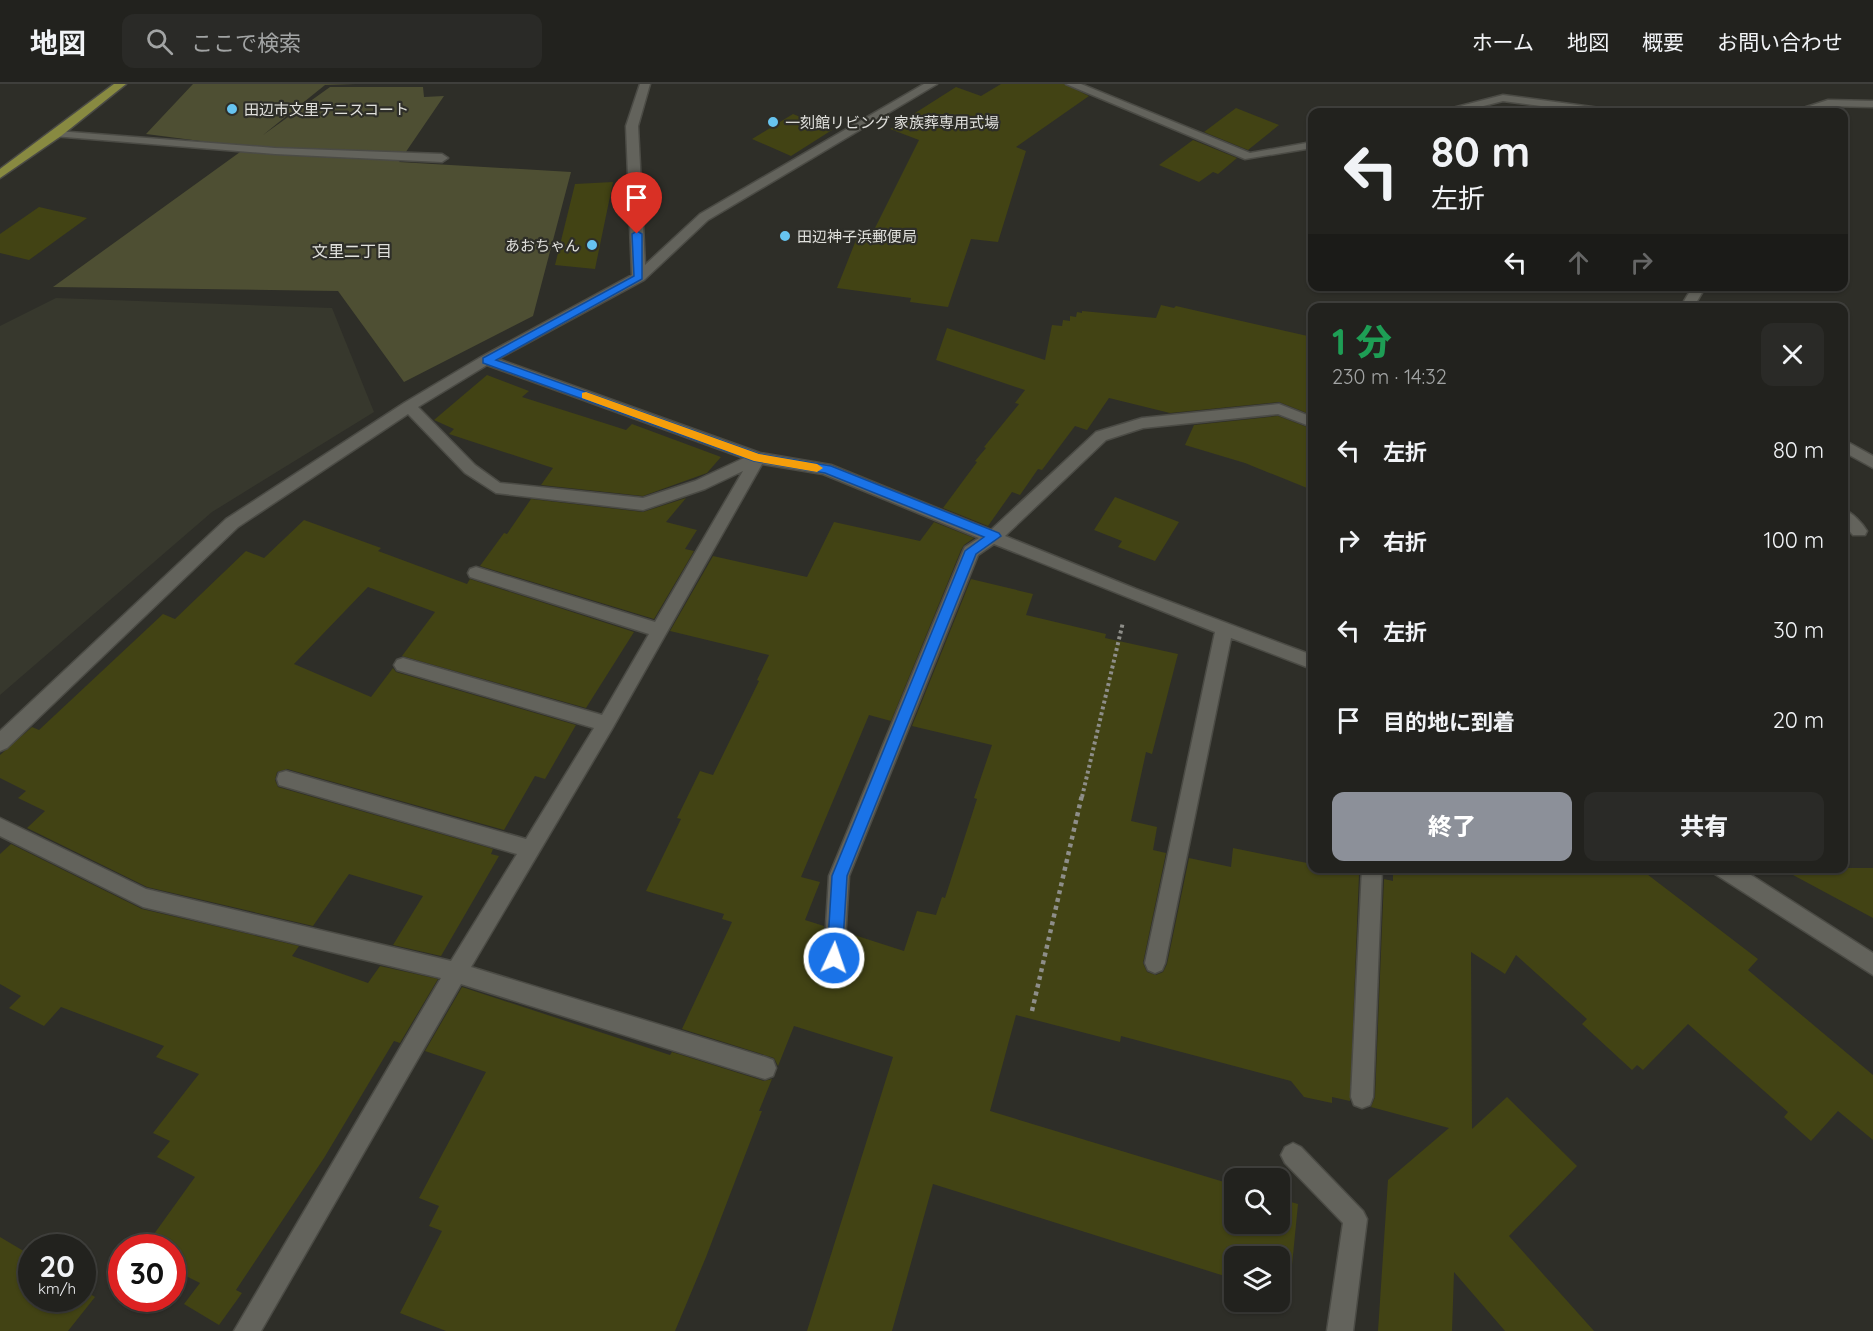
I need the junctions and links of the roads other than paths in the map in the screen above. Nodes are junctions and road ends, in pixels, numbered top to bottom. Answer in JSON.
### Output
{"nodes":[{"id":1,"x":121,"y":84,"type":"edge"},
{"id":2,"x":645,"y":84,"type":"edge"},
{"id":3,"x":932,"y":84,"type":"edge"},
{"id":4,"x":1071,"y":84,"type":"edge"},
{"id":5,"x":1873,"y":104,"type":"edge"},
{"id":6,"x":1464,"y":108,"type":"edge"},
{"id":7,"x":1577,"y":108,"type":"edge"},
{"id":8,"x":1811,"y":108,"type":"edge"},
{"id":9,"x":57,"y":134,"type":"junction"},
{"id":10,"x":1308,"y":146,"type":"edge"},
{"id":11,"x":442,"y":158,"type":"dead end"},
{"id":12,"x":0,"y":174,"type":"edge"},
{"id":13,"x":639,"y":277,"type":"junction"},
{"id":14,"x":486,"y":360,"type":"junction"},
{"id":15,"x":409,"y":406,"type":"junction"},
{"id":16,"x":1308,"y":420,"type":"edge"},
{"id":17,"x":1848,"y":447,"type":"edge"},
{"id":18,"x":758,"y":458,"type":"junction"},
{"id":19,"x":1873,"y":463,"type":"edge"},
{"id":20,"x":1848,"y":520,"type":"edge"},
{"id":21,"x":1859,"y":531,"type":"dead end"},
{"id":22,"x":995,"y":536,"type":"junction"},
{"id":23,"x":476,"y":573,"type":"dead end"},
{"id":24,"x":1224,"y":628,"type":"junction"},
{"id":25,"x":658,"y":630,"type":"junction"},
{"id":26,"x":1308,"y":660,"type":"edge"},
{"id":27,"x":403,"y":665,"type":"dead end"},
{"id":28,"x":606,"y":724,"type":"junction"},
{"id":29,"x":0,"y":742,"type":"edge"},
{"id":30,"x":286,"y":779,"type":"dead end"},
{"id":31,"x":0,"y":827,"type":"edge"},
{"id":32,"x":530,"y":849,"type":"junction"},
{"id":33,"x":1372,"y":873,"type":"edge"},
{"id":34,"x":1730,"y":873,"type":"edge"},
{"id":35,"x":834,"y":958,"type":"dead end"},
{"id":36,"x":1155,"y":963,"type":"dead end"},
{"id":37,"x":1873,"y":964,"type":"edge"},
{"id":38,"x":456,"y":972,"type":"junction"},
{"id":39,"x":765,"y":1068,"type":"dead end"},
{"id":40,"x":1362,"y":1097,"type":"dead end"},
{"id":41,"x":1293,"y":1155,"type":"dead end"},
{"id":42,"x":247,"y":1331,"type":"edge"},
{"id":43,"x":1340,"y":1331,"type":"edge"}],
"edges":[{"from":1,"to":9,"type":"main road"},
{"from":2,"to":13,"type":"street"},
{"from":3,"to":13,"type":"street"},
{"from":4,"to":10,"type":"street"},
{"from":5,"to":8,"type":"street"},
{"from":6,"to":7,"type":"street"},
{"from":9,"to":11,"type":"street"},
{"from":9,"to":12,"type":"main road"},
{"from":13,"to":14,"type":"street"},
{"from":14,"to":15,"type":"street"},
{"from":14,"to":18,"type":"street"},
{"from":15,"to":18,"type":"street"},
{"from":15,"to":29,"type":"street"},
{"from":16,"to":22,"type":"street"},
{"from":17,"to":19,"type":"street"},
{"from":18,"to":22,"type":"street"},
{"from":18,"to":25,"type":"street"},
{"from":20,"to":21,"type":"street"},
{"from":22,"to":24,"type":"street"},
{"from":22,"to":35,"type":"street"},
{"from":23,"to":25,"type":"street"},
{"from":24,"to":26,"type":"street"},
{"from":24,"to":36,"type":"street"},
{"from":25,"to":28,"type":"street"},
{"from":27,"to":28,"type":"street"},
{"from":28,"to":32,"type":"street"},
{"from":30,"to":32,"type":"street"},
{"from":31,"to":38,"type":"street"},
{"from":32,"to":38,"type":"street"},
{"from":33,"to":40,"type":"street"},
{"from":34,"to":37,"type":"street"},
{"from":38,"to":39,"type":"street"},
{"from":38,"to":42,"type":"street"},
{"from":41,"to":43,"type":"street"}]}
